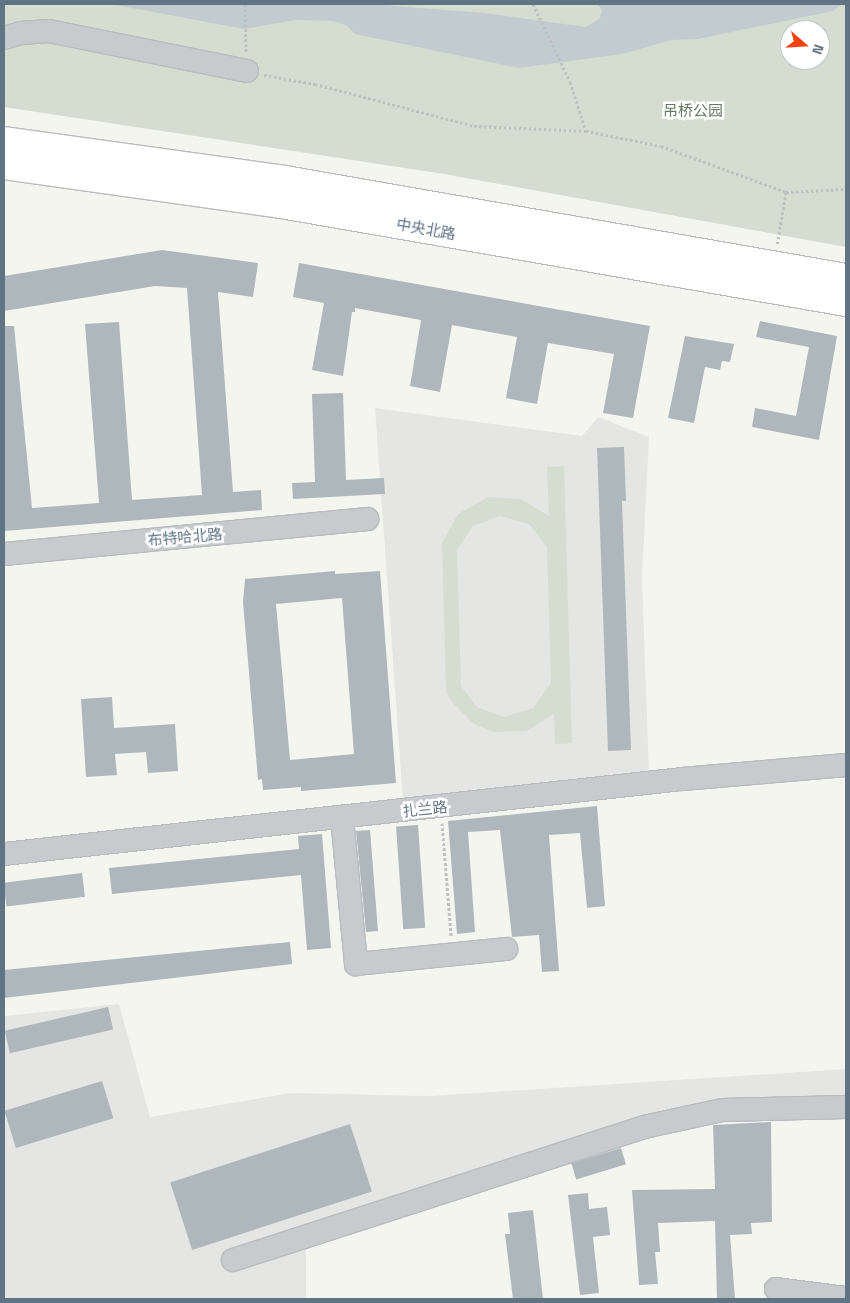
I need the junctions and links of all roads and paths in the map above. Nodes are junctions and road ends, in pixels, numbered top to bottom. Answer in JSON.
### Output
{"nodes":[{"id":1,"x":245,"y":4,"type":"edge"},
{"id":2,"x":533,"y":4,"type":"edge"},
{"id":3,"x":4,"y":38,"type":"edge"},
{"id":4,"x":246,"y":43,"type":"dead end"},
{"id":5,"x":247,"y":71,"type":"joint"},
{"id":6,"x":586,"y":131,"type":"junction"},
{"id":7,"x":4,"y":141,"type":"edge"},
{"id":8,"x":4,"y":166,"type":"edge"},
{"id":9,"x":846,"y":189,"type":"edge"},
{"id":10,"x":786,"y":192,"type":"junction"},
{"id":11,"x":773,"y":265,"type":"junction"},
{"id":12,"x":846,"y":278,"type":"edge"},
{"id":13,"x":846,"y":302,"type":"edge"},
{"id":14,"x":367,"y":519,"type":"dead end"},
{"id":15,"x":4,"y":554,"type":"edge"},
{"id":16,"x":846,"y":765,"type":"edge"},
{"id":17,"x":441,"y":807,"type":"junction"},
{"id":18,"x":342,"y":818,"type":"junction"},
{"id":19,"x":4,"y":854,"type":"edge"},
{"id":20,"x":506,"y":949,"type":"dead end"},
{"id":21,"x":452,"y":954,"type":"junction"},
{"id":22,"x":846,"y":1107,"type":"edge"},
{"id":23,"x":233,"y":1260,"type":"dead end"},
{"id":24,"x":776,"y":1289,"type":"dead end"},
{"id":25,"x":846,"y":1298,"type":"edge"}],
"edges":[{"from":1,"to":4,"type":"path"},
{"from":2,"to":6,"type":"path"},
{"from":3,"to":5,"type":"street"},
{"from":5,"to":6,"type":"path"},
{"from":6,"to":10,"type":"path"},
{"from":7,"to":11,"type":"main road","name":"中央北路"},
{"from":8,"to":13,"type":"main road","name":"中央北路"},
{"from":9,"to":10,"type":"path"},
{"from":10,"to":11,"type":"path"},
{"from":11,"to":12,"type":"main road","name":"中央北路"},
{"from":14,"to":15,"type":"street","name":"布特哈北路"},
{"from":16,"to":17,"type":"street","name":"扎兰路"},
{"from":17,"to":18,"type":"street","name":"扎兰路"},
{"from":17,"to":21,"type":"path"},
{"from":18,"to":19,"type":"street","name":"扎兰路"},
{"from":18,"to":21,"type":"street"},
{"from":20,"to":21,"type":"street"},
{"from":22,"to":23,"type":"street"},
{"from":24,"to":25,"type":"street"}]}
